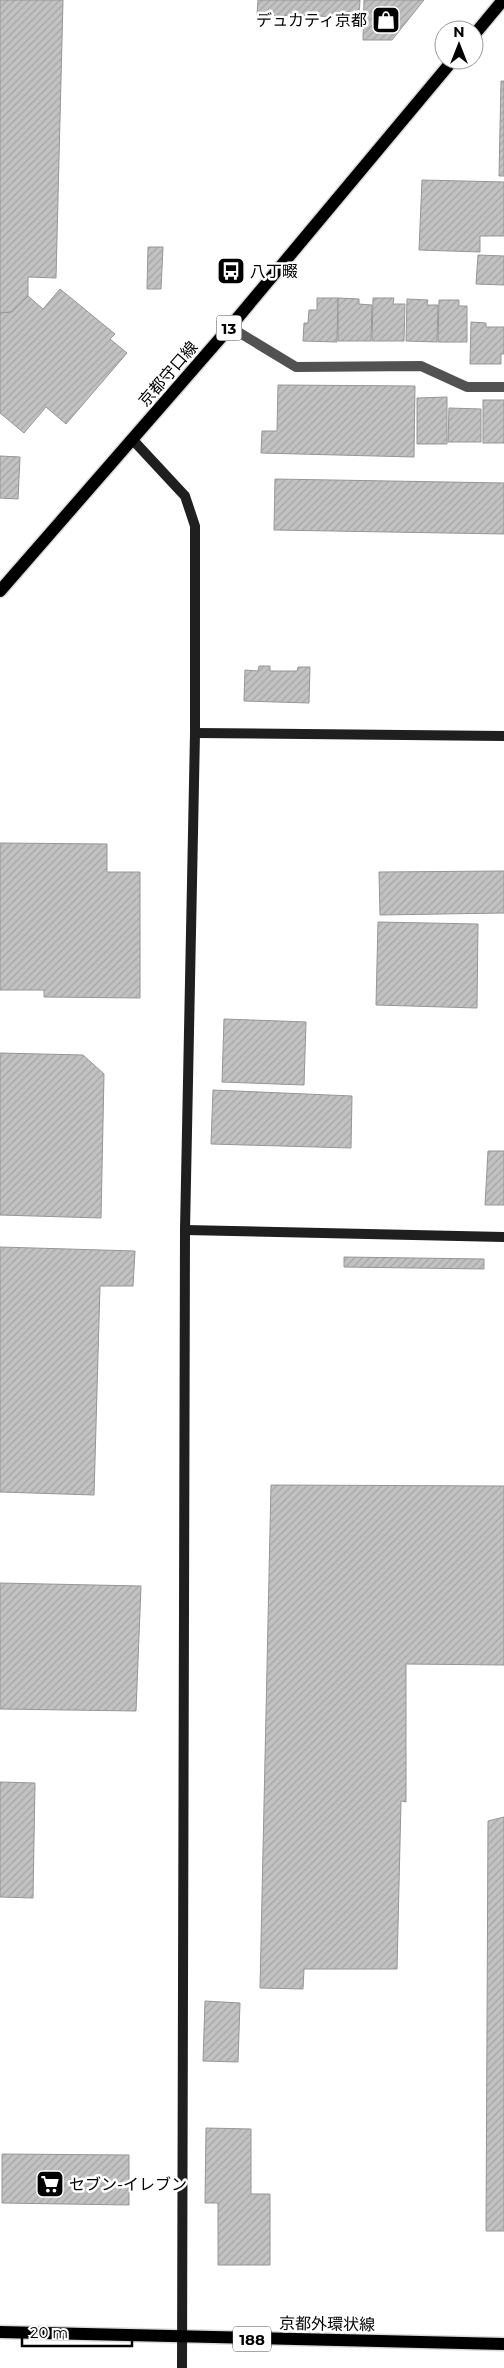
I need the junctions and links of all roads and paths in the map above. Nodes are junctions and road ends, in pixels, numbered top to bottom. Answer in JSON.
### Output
{"nodes":[{"id":1,"x":503,"y":0,"type":"edge"},
{"id":2,"x":484,"y":23,"type":"edge"},
{"id":3,"x":445,"y":70,"type":"edge"},
{"id":4,"x":230,"y":327,"type":"junction"},
{"id":5,"x":504,"y":387,"type":"edge"},
{"id":6,"x":132,"y":439,"type":"junction"},
{"id":7,"x":0,"y":591,"type":"edge"},
{"id":8,"x":195,"y":733,"type":"junction"},
{"id":9,"x":504,"y":736,"type":"edge"},
{"id":10,"x":185,"y":1230,"type":"junction"},
{"id":11,"x":504,"y":1237,"type":"edge"},
{"id":12,"x":0,"y":2332,"type":"edge"},
{"id":13,"x":181,"y":2338,"type":"junction"},
{"id":14,"x":504,"y":2344,"type":"edge"},
{"id":15,"x":182,"y":2368,"type":"edge"}],
"edges":[{"from":1,"to":2,"type":"main road"},
{"from":3,"to":4,"type":"main road","name":"京都守口線","number":"13"},
{"from":4,"to":5,"type":"lane"},
{"from":4,"to":6,"type":"main road","name":"京都守口線","number":"13"},
{"from":6,"to":7,"type":"main road","name":"京都守口線","number":"13"},
{"from":6,"to":8,"type":"street"},
{"from":8,"to":9,"type":"street"},
{"from":8,"to":10,"type":"street"},
{"from":10,"to":11,"type":"street"},
{"from":10,"to":13,"type":"street"},
{"from":12,"to":13,"type":"main road","name":"京都外環状線","number":"188"},
{"from":13,"to":14,"type":"main road","name":"京都外環状線","number":"188"},
{"from":13,"to":15,"type":"street"}]}
